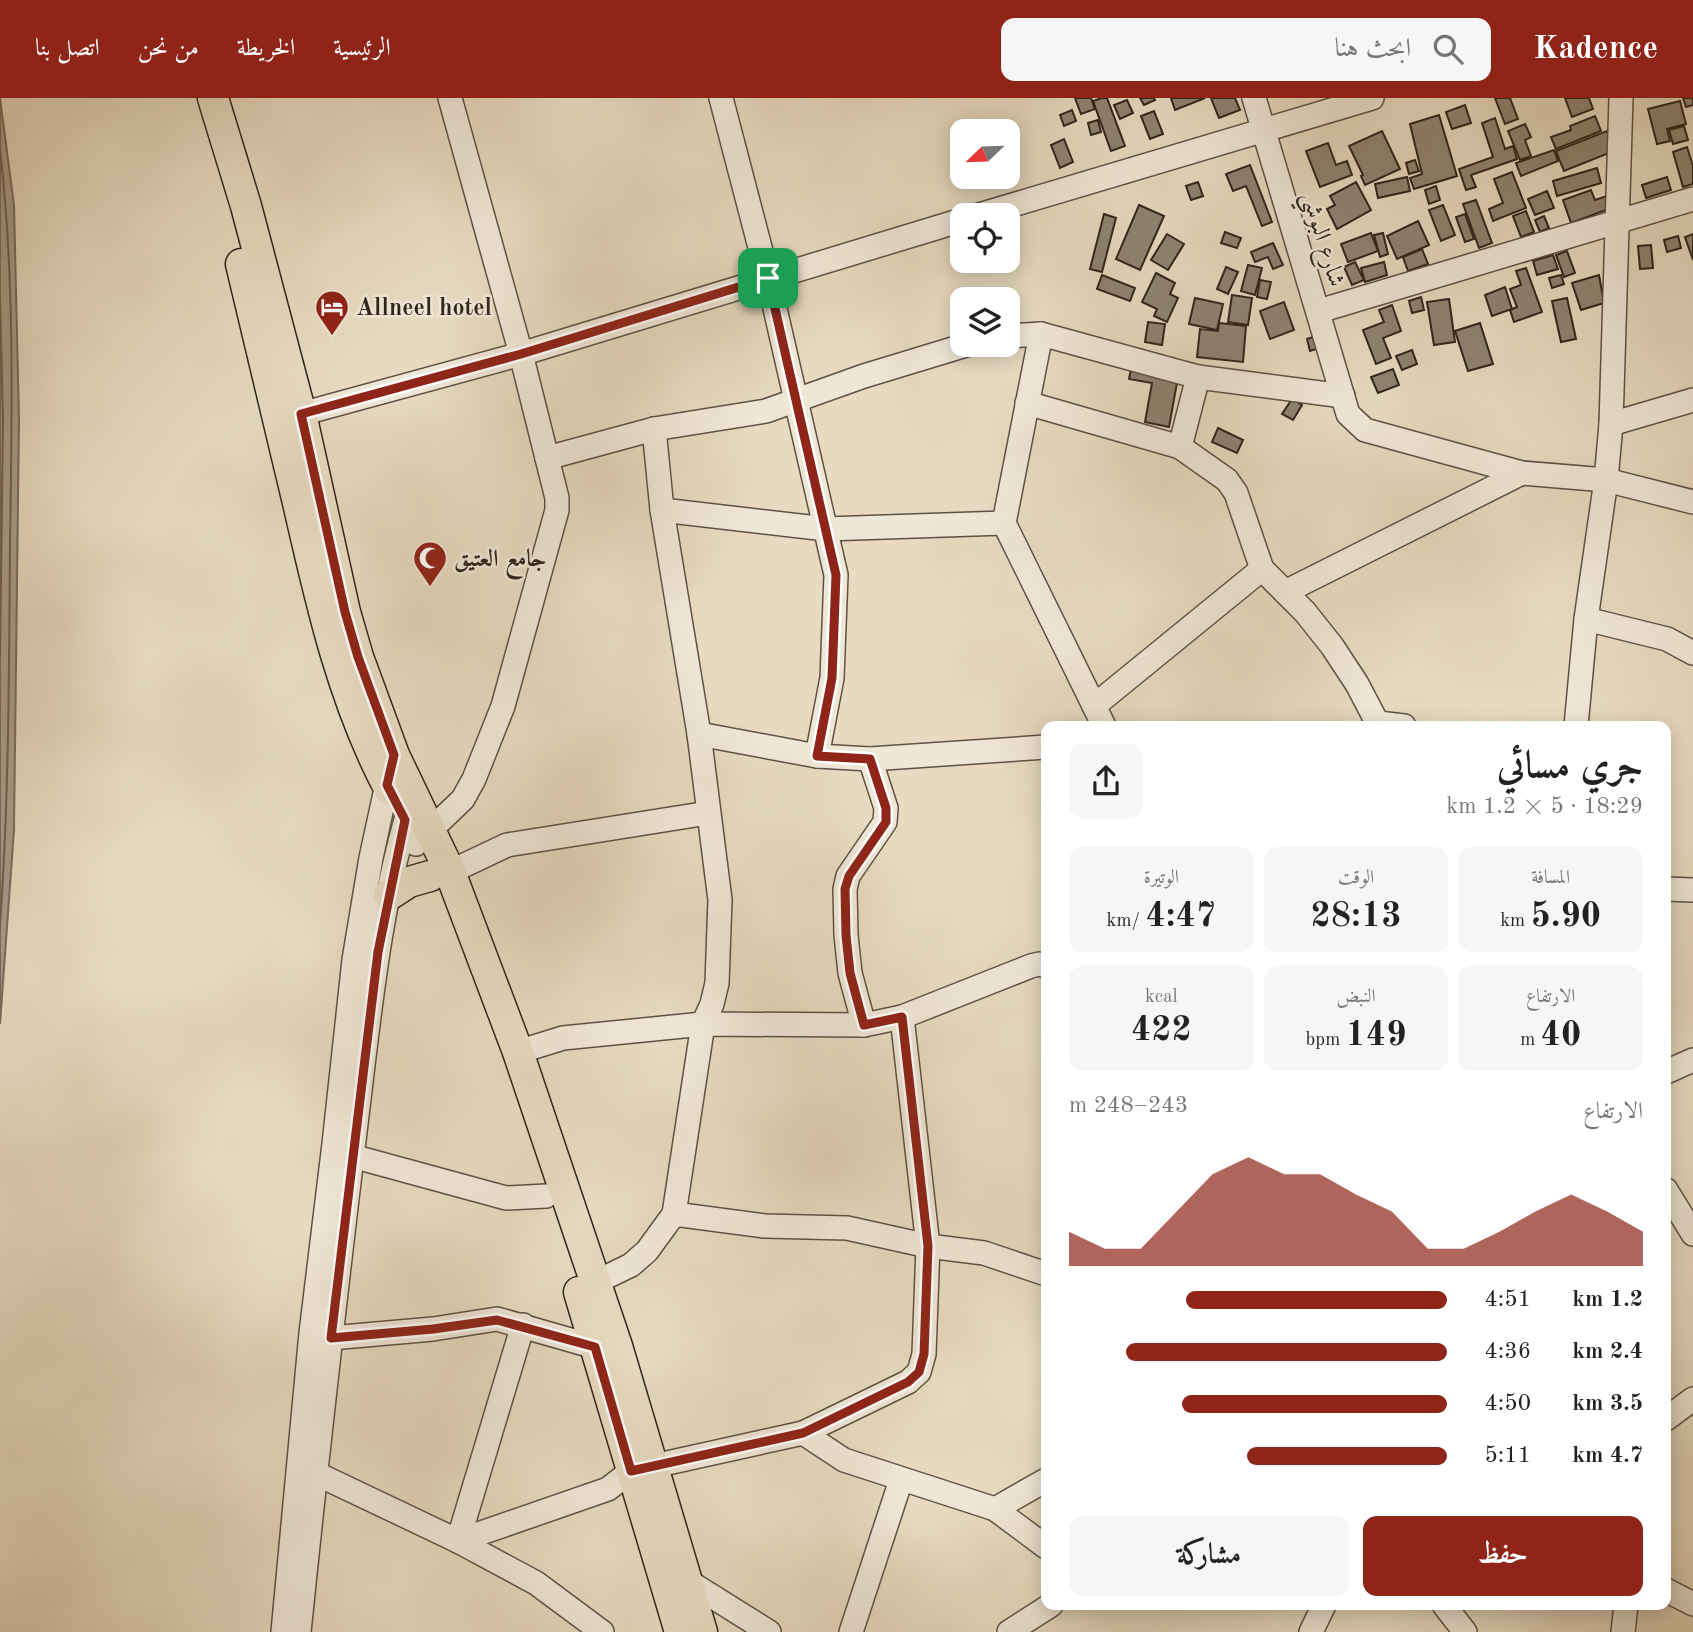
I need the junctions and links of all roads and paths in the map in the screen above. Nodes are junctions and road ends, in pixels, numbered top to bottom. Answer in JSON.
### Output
{"nodes":[{"id":1,"x":196,"y":98,"type":"edge"},
{"id":2,"x":214,"y":98,"type":"edge"},
{"id":3,"x":450,"y":98,"type":"edge"},
{"id":4,"x":721,"y":98,"type":"edge"},
{"id":5,"x":1254,"y":98,"type":"edge"},
{"id":6,"x":1372,"y":98,"type":"edge"},
{"id":7,"x":1621,"y":98,"type":"edge"},
{"id":8,"x":1263,"y":130,"type":"junction"},
{"id":9,"x":1693,"y":199,"type":"edge"},
{"id":10,"x":1019,"y":203,"type":"edge"},
{"id":11,"x":1618,"y":223,"type":"junction"},
{"id":12,"x":950,"y":224,"type":"edge"},
{"id":13,"x":768,"y":278,"type":"junction"},
{"id":14,"x":1319,"y":311,"type":"junction"},
{"id":15,"x":1041,"y":334,"type":"junction"},
{"id":16,"x":1020,"y":335,"type":"edge"},
{"id":17,"x":950,"y":350,"type":"edge"},
{"id":18,"x":521,"y":354,"type":"junction"},
{"id":19,"x":1198,"y":377,"type":"junction"},
{"id":20,"x":1343,"y":396,"type":"junction"},
{"id":21,"x":1693,"y":400,"type":"edge"},
{"id":22,"x":797,"y":401,"type":"junction"},
{"id":23,"x":1027,"y":402,"type":"junction"},
{"id":24,"x":301,"y":414,"type":"junction"},
{"id":25,"x":1611,"y":424,"type":"junction"},
{"id":26,"x":654,"y":429,"type":"junction"},
{"id":27,"x":1180,"y":447,"type":"junction"},
{"id":28,"x":547,"y":458,"type":"junction"},
{"id":29,"x":1522,"y":473,"type":"junction"},
{"id":30,"x":1606,"y":480,"type":"junction"},
{"id":31,"x":1693,"y":502,"type":"edge"},
{"id":32,"x":662,"y":510,"type":"junction"},
{"id":33,"x":1004,"y":523,"type":"junction"},
{"id":34,"x":826,"y":529,"type":"junction"},
{"id":35,"x":1262,"y":569,"type":"junction"},
{"id":36,"x":1285,"y":593,"type":"junction"},
{"id":37,"x":1586,"y":619,"type":"junction"},
{"id":38,"x":1693,"y":653,"type":"edge"},
{"id":39,"x":1099,"y":716,"type":"edge"},
{"id":40,"x":1377,"y":721,"type":"edge"},
{"id":41,"x":1576,"y":721,"type":"edge"},
{"id":42,"x":699,"y":734,"type":"junction"},
{"id":43,"x":1041,"y":747,"type":"edge"},
{"id":44,"x":817,"y":756,"type":"junction"},
{"id":45,"x":870,"y":759,"type":"junction"},
{"id":46,"x":708,"y":813,"type":"junction"},
{"id":47,"x":411,"y":814,"type":"junction"},
{"id":48,"x":440,"y":874,"type":"junction"},
{"id":49,"x":1671,"y":889,"type":"edge"},
{"id":50,"x":1693,"y":890,"type":"edge"},
{"id":51,"x":389,"y":895,"type":"junction"},
{"id":52,"x":1041,"y":965,"type":"edge"},
{"id":53,"x":902,"y":1017,"type":"junction"},
{"id":54,"x":703,"y":1024,"type":"junction"},
{"id":55,"x":864,"y":1025,"type":"junction"},
{"id":56,"x":518,"y":1052,"type":"junction"},
{"id":57,"x":1693,"y":1060,"type":"edge"},
{"id":58,"x":1671,"y":1070,"type":"edge"},
{"id":59,"x":352,"y":1156,"type":"junction"},
{"id":60,"x":546,"y":1196,"type":"junction"},
{"id":61,"x":1671,"y":1198,"type":"edge"},
{"id":62,"x":674,"y":1214,"type":"junction"},
{"id":63,"x":1691,"y":1226,"type":"edge"},
{"id":64,"x":928,"y":1246,"type":"junction"},
{"id":65,"x":1041,"y":1272,"type":"edge"},
{"id":66,"x":596,"y":1282,"type":"junction"},
{"id":67,"x":523,"y":1325,"type":"junction"},
{"id":68,"x":331,"y":1338,"type":"junction"},
{"id":69,"x":595,"y":1347,"type":"junction"},
{"id":70,"x":1693,"y":1399,"type":"edge"},
{"id":71,"x":1671,"y":1415,"type":"edge"},
{"id":72,"x":803,"y":1433,"type":"junction"},
{"id":73,"x":642,"y":1468,"type":"junction"},
{"id":74,"x":315,"y":1474,"type":"junction"},
{"id":75,"x":901,"y":1480,"type":"junction"},
{"id":76,"x":1041,"y":1483,"type":"edge"},
{"id":77,"x":995,"y":1509,"type":"junction"},
{"id":78,"x":458,"y":1541,"type":"junction"},
{"id":79,"x":1041,"y":1543,"type":"edge"},
{"id":80,"x":687,"y":1580,"type":"junction"},
{"id":81,"x":1671,"y":1593,"type":"edge"},
{"id":82,"x":1693,"y":1604,"type":"edge"},
{"id":83,"x":1043,"y":1610,"type":"edge"},
{"id":84,"x":1322,"y":1610,"type":"edge"},
{"id":85,"x":1448,"y":1610,"type":"edge"},
{"id":86,"x":1625,"y":1610,"type":"edge"},
{"id":87,"x":597,"y":1631,"type":"edge"},
{"id":88,"x":283,"y":1632,"type":"edge"},
{"id":89,"x":299,"y":1632,"type":"edge"},
{"id":90,"x":680,"y":1632,"type":"edge"},
{"id":91,"x":702,"y":1632,"type":"edge"},
{"id":92,"x":769,"y":1632,"type":"edge"},
{"id":93,"x":851,"y":1632,"type":"edge"},
{"id":94,"x":1009,"y":1632,"type":"edge"},
{"id":95,"x":1311,"y":1632,"type":"edge"},
{"id":96,"x":1465,"y":1632,"type":"edge"},
{"id":97,"x":1623,"y":1632,"type":"edge"}],
"edges":[{"from":1,"to":47,"type":"main road"},
{"from":2,"to":24,"type":"main road"},
{"from":3,"to":18,"type":"street"},
{"from":4,"to":13,"type":"street"},
{"from":5,"to":8,"type":"street","name":"شارع البوشي"},
{"from":6,"to":8,"type":"street"},
{"from":7,"to":11,"type":"street"},
{"from":8,"to":10,"type":"street"},
{"from":8,"to":14,"type":"street","name":"شارع البوشي"},
{"from":9,"to":11,"type":"street"},
{"from":11,"to":14,"type":"street"},
{"from":11,"to":25,"type":"street"},
{"from":12,"to":13,"type":"street"},
{"from":13,"to":18,"type":"street"},
{"from":13,"to":22,"type":"street"},
{"from":14,"to":20,"type":"street","name":"شارع البوشي"},
{"from":15,"to":16,"type":"street"},
{"from":15,"to":19,"type":"street"},
{"from":15,"to":23,"type":"street"},
{"from":17,"to":22,"type":"street"},
{"from":18,"to":24,"type":"street"},
{"from":18,"to":28,"type":"street"},
{"from":19,"to":20,"type":"street"},
{"from":19,"to":27,"type":"street"},
{"from":20,"to":29,"type":"street","name":"شارع البوشي"},
{"from":21,"to":25,"type":"street"},
{"from":22,"to":26,"type":"street"},
{"from":22,"to":34,"type":"street"},
{"from":23,"to":27,"type":"street"},
{"from":23,"to":33,"type":"street"},
{"from":24,"to":47,"type":"main road"},
{"from":25,"to":30,"type":"street"},
{"from":26,"to":28,"type":"street"},
{"from":26,"to":32,"type":"street"},
{"from":27,"to":35,"type":"street"},
{"from":28,"to":47,"type":"street"},
{"from":29,"to":30,"type":"street","name":"شارع البوشي"},
{"from":29,"to":36,"type":"street"},
{"from":30,"to":31,"type":"street","name":"شارع البوشي"},
{"from":30,"to":37,"type":"street"},
{"from":32,"to":34,"type":"street"},
{"from":32,"to":42,"type":"street"},
{"from":33,"to":34,"type":"street"},
{"from":33,"to":39,"type":"street"},
{"from":34,"to":44,"type":"street"},
{"from":35,"to":36,"type":"street"},
{"from":35,"to":39,"type":"street"},
{"from":36,"to":40,"type":"street"},
{"from":37,"to":38,"type":"street"},
{"from":37,"to":41,"type":"street"},
{"from":42,"to":44,"type":"street"},
{"from":42,"to":46,"type":"street"},
{"from":43,"to":45,"type":"street"},
{"from":44,"to":45,"type":"street"},
{"from":45,"to":55,"type":"street"},
{"from":46,"to":48,"type":"street"},
{"from":46,"to":54,"type":"street"},
{"from":47,"to":48,"type":"main road"},
{"from":47,"to":51,"type":"street"},
{"from":47,"to":88,"type":"street"},
{"from":48,"to":51,"type":"main road"},
{"from":48,"to":56,"type":"main road"},
{"from":48,"to":60,"type":"main road"},
{"from":49,"to":50,"type":"street"},
{"from":51,"to":59,"type":"street"},
{"from":52,"to":53,"type":"street"},
{"from":53,"to":55,"type":"street"},
{"from":53,"to":64,"type":"street"},
{"from":54,"to":55,"type":"street"},
{"from":54,"to":56,"type":"street"},
{"from":54,"to":62,"type":"street"},
{"from":56,"to":66,"type":"main road"},
{"from":57,"to":58,"type":"street"},
{"from":59,"to":60,"type":"street"},
{"from":59,"to":68,"type":"street"},
{"from":60,"to":69,"type":"main road"},
{"from":61,"to":63,"type":"street"},
{"from":62,"to":64,"type":"street"},
{"from":62,"to":66,"type":"street"},
{"from":64,"to":65,"type":"street"},
{"from":64,"to":72,"type":"street"},
{"from":66,"to":73,"type":"main road"},
{"from":67,"to":68,"type":"street"},
{"from":67,"to":69,"type":"street"},
{"from":67,"to":78,"type":"street"},
{"from":68,"to":74,"type":"street"},
{"from":69,"to":73,"type":"main road"},
{"from":70,"to":71,"type":"street"},
{"from":72,"to":73,"type":"street"},
{"from":72,"to":75,"type":"street"},
{"from":73,"to":78,"type":"street"},
{"from":73,"to":80,"type":"main road"},
{"from":73,"to":90,"type":"main road"},
{"from":74,"to":78,"type":"street"},
{"from":74,"to":89,"type":"street"},
{"from":75,"to":77,"type":"street"},
{"from":75,"to":93,"type":"street"},
{"from":76,"to":77,"type":"street"},
{"from":77,"to":79,"type":"street"},
{"from":78,"to":87,"type":"street"},
{"from":80,"to":91,"type":"main road"},
{"from":80,"to":92,"type":"street"},
{"from":81,"to":82,"type":"street"},
{"from":83,"to":94,"type":"street"},
{"from":84,"to":95,"type":"street"},
{"from":85,"to":96,"type":"street"},
{"from":86,"to":97,"type":"street"}]}
